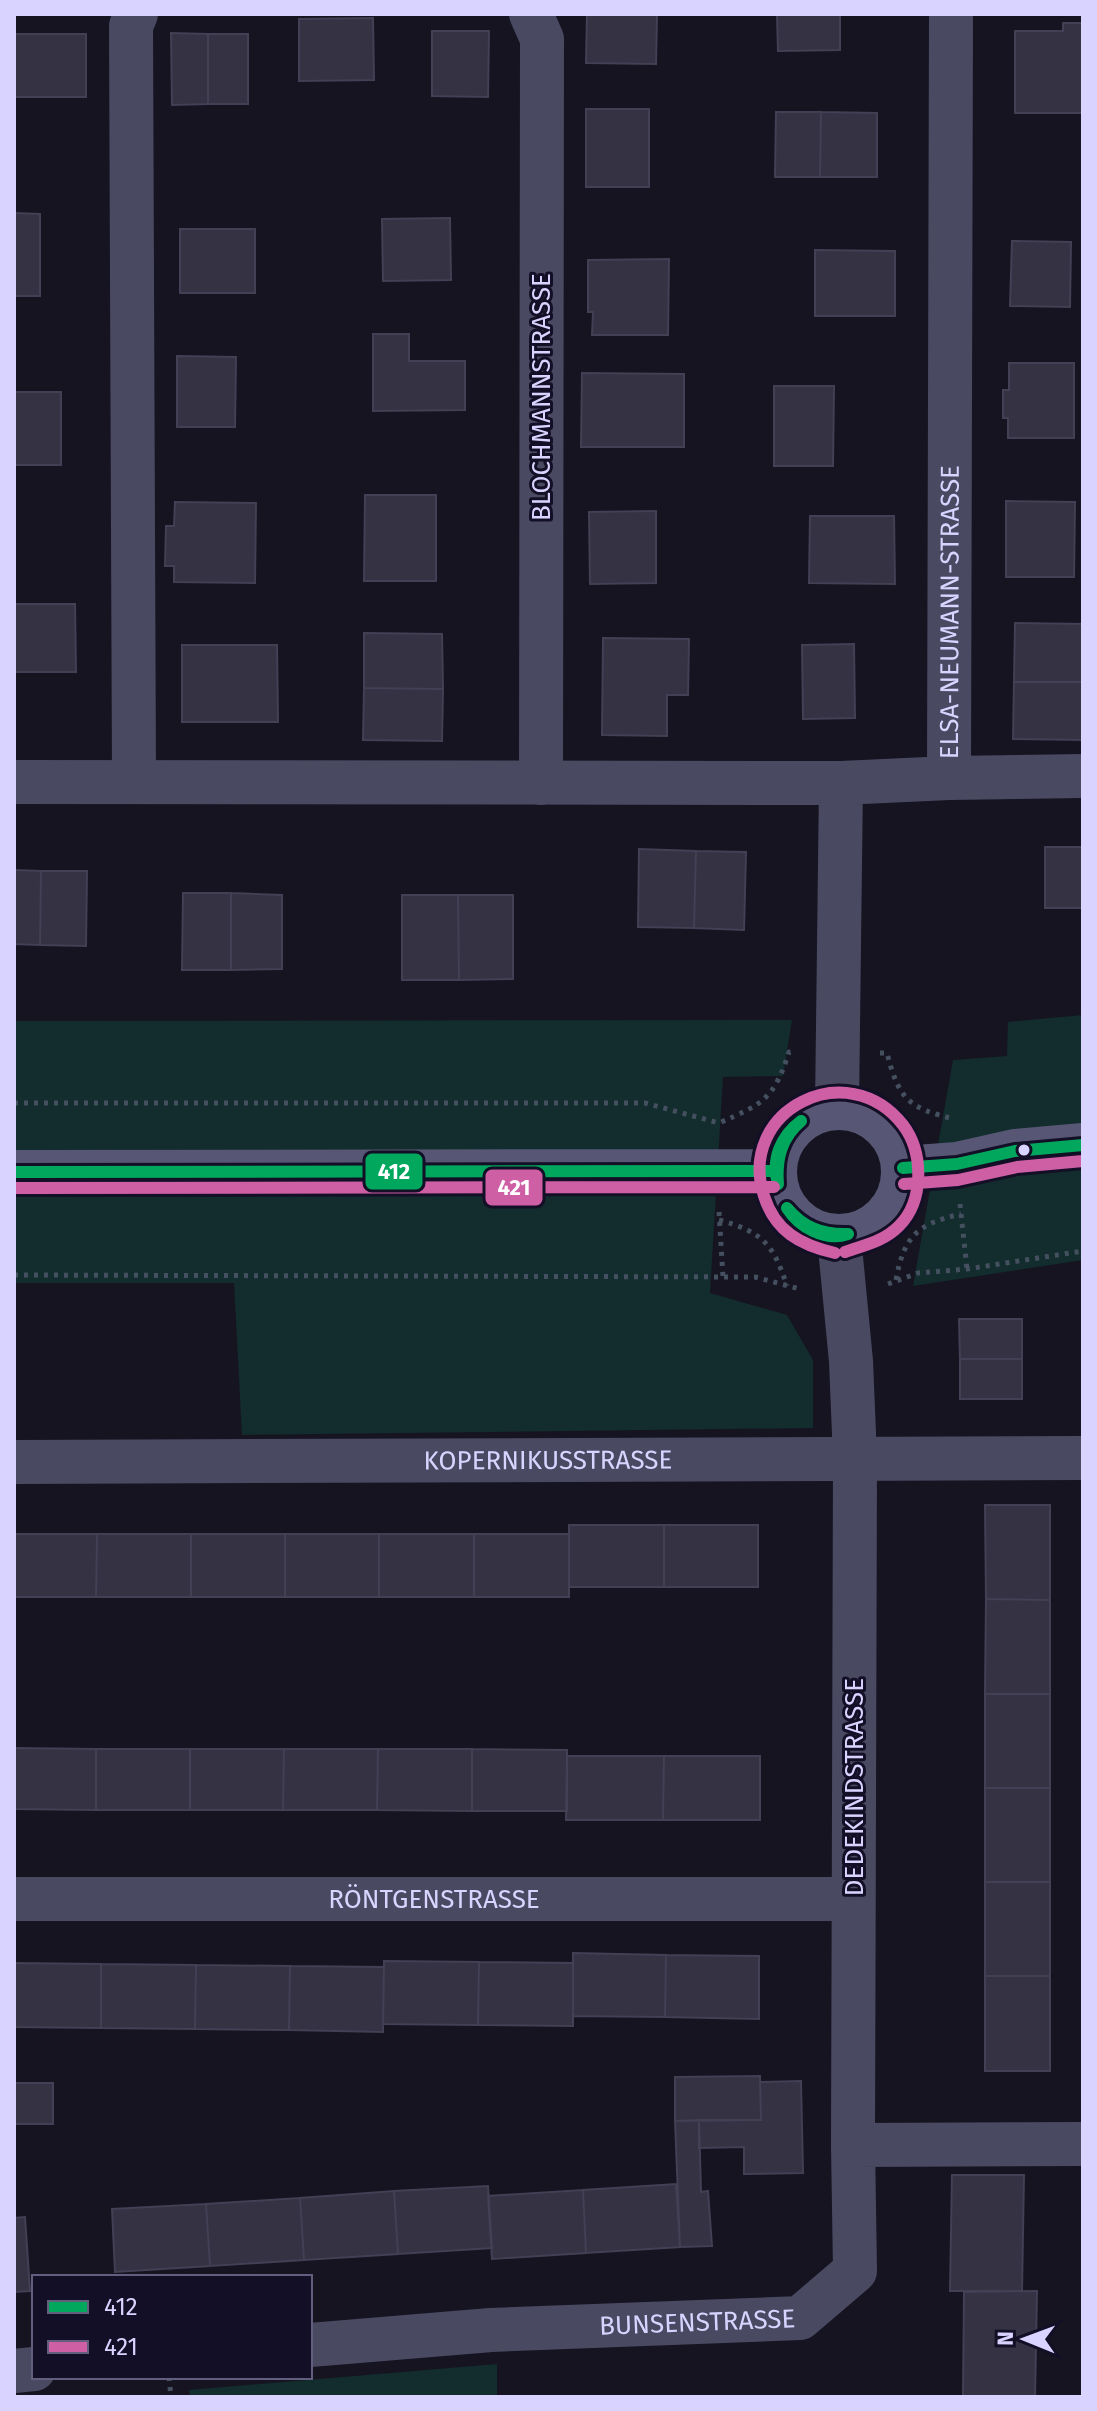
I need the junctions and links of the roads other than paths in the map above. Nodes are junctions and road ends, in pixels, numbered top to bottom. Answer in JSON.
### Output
{"nodes":[{"id":1,"x":136,"y":14,"type":"edge"},
{"id":2,"x":531,"y":14,"type":"edge"},
{"id":3,"x":951,"y":14,"type":"edge"},
{"id":4,"x":1083,"y":776,"type":"edge"},
{"id":5,"x":949,"y":778,"type":"junction"},
{"id":6,"x":14,"y":782,"type":"edge"},
{"id":7,"x":134,"y":782,"type":"junction"},
{"id":8,"x":541,"y":783,"type":"junction"},
{"id":9,"x":841,"y":783,"type":"junction"},
{"id":10,"x":837,"y":1107,"type":"junction"},
{"id":11,"x":1083,"y":1145,"type":"edge"},
{"id":12,"x":903,"y":1168,"type":"junction"},
{"id":13,"x":774,"y":1171,"type":"junction"},
{"id":14,"x":14,"y":1172,"type":"edge"},
{"id":15,"x":839,"y":1237,"type":"junction"},
{"id":16,"x":855,"y":1458,"type":"junction"},
{"id":17,"x":1083,"y":1458,"type":"edge"},
{"id":18,"x":14,"y":1462,"type":"edge"},
{"id":19,"x":14,"y":1899,"type":"edge"},
{"id":20,"x":853,"y":1899,"type":"junction"},
{"id":21,"x":1083,"y":2144,"type":"edge"},
{"id":22,"x":853,"y":2145,"type":"junction"},
{"id":23,"x":312,"y":2345,"type":"edge"}],
"edges":[{"from":1,"to":7,"type":"street"},
{"from":2,"to":8,"type":"street","name":"BLOCHMANNSTRASSE"},
{"from":3,"to":5,"type":"street","name":"ELSA-NEUMANN-STRASSE"},
{"from":4,"to":5,"type":"street"},
{"from":5,"to":9,"type":"street","name":"ELSA-NEUMANN-STRASSE"},
{"from":6,"to":7,"type":"street"},
{"from":7,"to":8,"type":"street"},
{"from":8,"to":9,"type":"street"},
{"from":9,"to":10,"type":"street"},
{"from":10,"to":12,"type":"main road"},
{"from":10,"to":13,"type":"main road"},
{"from":11,"to":12,"type":"main road"},
{"from":12,"to":15,"type":"main road"},
{"from":13,"to":14,"type":"main road"},
{"from":13,"to":15,"type":"main road"},
{"from":15,"to":16,"type":"street","name":"DEDEKINDSTRASSE"},
{"from":16,"to":17,"type":"street","name":"KOPERNIKUSSTRASSE"},
{"from":16,"to":18,"type":"street","name":"KOPERNIKUSSTRASSE"},
{"from":16,"to":20,"type":"street","name":"DEDEKINDSTRASSE"},
{"from":19,"to":20,"type":"street","name":"RÖNTGENSTRASSE"},
{"from":20,"to":22,"type":"street","name":"DEDEKINDSTRASSE"},
{"from":21,"to":22,"type":"street"},
{"from":22,"to":23,"type":"street","name":"BUNSENSTRASSE"}]}
